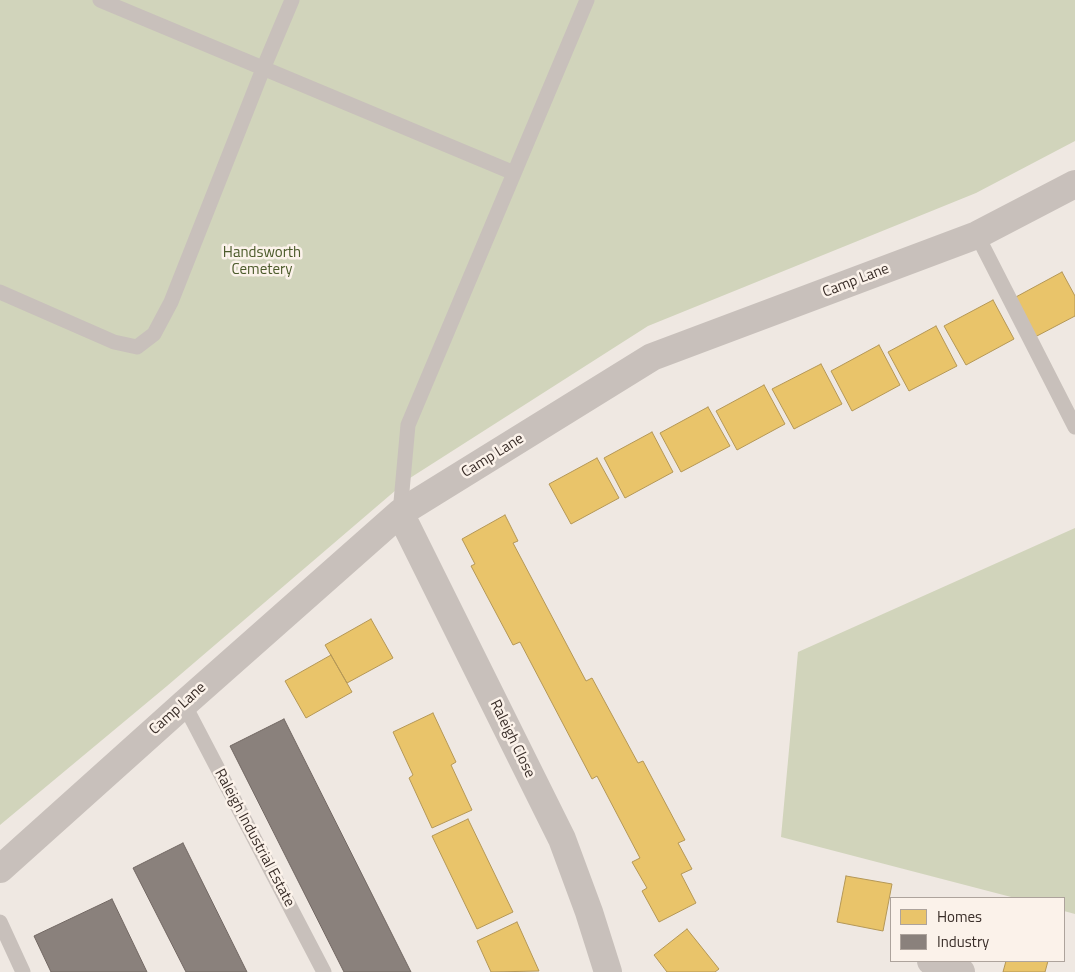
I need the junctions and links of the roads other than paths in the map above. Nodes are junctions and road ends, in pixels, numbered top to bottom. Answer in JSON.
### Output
{"nodes":[{"id":1,"x":100,"y":0,"type":"edge"},
{"id":2,"x":292,"y":0,"type":"edge"},
{"id":3,"x":587,"y":0,"type":"edge"},
{"id":4,"x":263,"y":69,"type":"junction"},
{"id":5,"x":514,"y":173,"type":"junction"},
{"id":6,"x":1075,"y":184,"type":"edge"},
{"id":7,"x":977,"y":235,"type":"junction"},
{"id":8,"x":0,"y":292,"type":"edge"},
{"id":9,"x":1075,"y":427,"type":"edge"},
{"id":10,"x":400,"y":513,"type":"junction"},
{"id":11,"x":184,"y":704,"type":"junction"},
{"id":12,"x":0,"y":869,"type":"edge"},
{"id":13,"x":0,"y":922,"type":"edge"},
{"id":14,"x":935,"y":962,"type":"edge"},
{"id":15,"x":23,"y":972,"type":"edge"},
{"id":16,"x":324,"y":972,"type":"edge"},
{"id":17,"x":608,"y":972,"type":"edge"},
{"id":18,"x":961,"y":972,"type":"edge"}],
"edges":[{"from":1,"to":4,"type":"lane"},
{"from":2,"to":4,"type":"lane"},
{"from":3,"to":5,"type":"lane"},
{"from":4,"to":5,"type":"lane"},
{"from":4,"to":8,"type":"lane"},
{"from":5,"to":10,"type":"lane"},
{"from":6,"to":7,"type":"street","name":"Camp Lane"},
{"from":7,"to":9,"type":"lane"},
{"from":7,"to":10,"type":"street","name":"Camp Lane"},
{"from":10,"to":11,"type":"street","name":"Camp Lane"},
{"from":10,"to":17,"type":"street","name":"Raleigh Close"},
{"from":11,"to":12,"type":"street","name":"Camp Lane"},
{"from":11,"to":16,"type":"lane","name":"Raleigh Industrial Estate"},
{"from":13,"to":15,"type":"lane"},
{"from":14,"to":18,"type":"street"}]}
